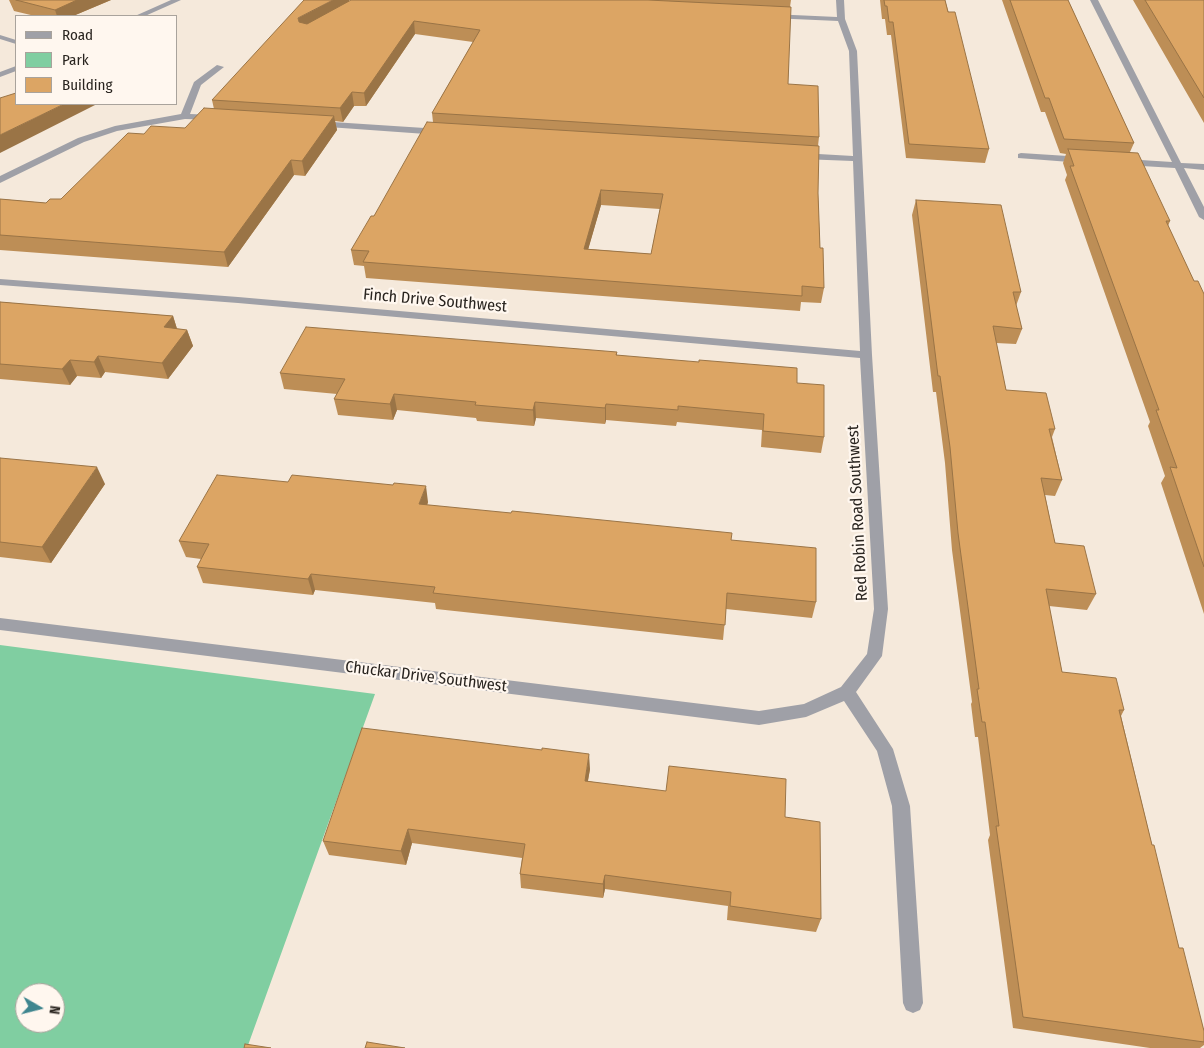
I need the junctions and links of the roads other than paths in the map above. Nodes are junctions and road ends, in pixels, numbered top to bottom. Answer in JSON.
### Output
{"nodes":[{"id":1,"x":177,"y":0,"type":"edge"},
{"id":2,"x":840,"y":0,"type":"edge"},
{"id":3,"x":1094,"y":0,"type":"edge"},
{"id":4,"x":141,"y":15,"type":"edge"},
{"id":5,"x":762,"y":15,"type":"edge"},
{"id":6,"x":841,"y":20,"type":"junction"},
{"id":7,"x":0,"y":37,"type":"edge"},
{"id":8,"x":15,"y":42,"type":"edge"},
{"id":9,"x":220,"y":67,"type":"dead end"},
{"id":10,"x":15,"y":68,"type":"edge"},
{"id":11,"x":0,"y":75,"type":"edge"},
{"id":12,"x":185,"y":116,"type":"junction"},
{"id":13,"x":223,"y":119,"type":"edge"},
{"id":14,"x":308,"y":124,"type":"edge"},
{"id":15,"x":454,"y":133,"type":"edge"},
{"id":16,"x":789,"y":155,"type":"edge"},
{"id":17,"x":1022,"y":156,"type":"dead end"},
{"id":18,"x":858,"y":159,"type":"junction"},
{"id":19,"x":1091,"y":160,"type":"edge"},
{"id":20,"x":1110,"y":161,"type":"edge"},
{"id":21,"x":1177,"y":166,"type":"junction"},
{"id":22,"x":1204,"y":167,"type":"edge"},
{"id":23,"x":0,"y":180,"type":"edge"},
{"id":24,"x":1204,"y":217,"type":"edge"},
{"id":25,"x":0,"y":282,"type":"edge"},
{"id":26,"x":866,"y":354,"type":"junction"},
{"id":27,"x":0,"y":624,"type":"edge"},
{"id":28,"x":847,"y":692,"type":"junction"},
{"id":29,"x":913,"y":1003,"type":"dead end"}],
"edges":[{"from":1,"to":4,"type":"street"},
{"from":2,"to":6,"type":"street","name":"Red Robin Road Southwest"},
{"from":3,"to":21,"type":"street"},
{"from":5,"to":6,"type":"street"},
{"from":6,"to":18,"type":"street","name":"Red Robin Road Southwest"},
{"from":7,"to":8,"type":"street"},
{"from":9,"to":12,"type":"street"},
{"from":10,"to":11,"type":"street"},
{"from":12,"to":13,"type":"street"},
{"from":12,"to":23,"type":"street"},
{"from":14,"to":15,"type":"street"},
{"from":16,"to":18,"type":"street"},
{"from":17,"to":19,"type":"street"},
{"from":18,"to":26,"type":"street","name":"Red Robin Road Southwest"},
{"from":20,"to":21,"type":"street"},
{"from":21,"to":22,"type":"street"},
{"from":21,"to":24,"type":"street"},
{"from":25,"to":26,"type":"street","name":"Finch Drive Southwest"},
{"from":26,"to":28,"type":"street","name":"Red Robin Road Southwest"},
{"from":27,"to":28,"type":"street","name":"Chuckar Drive Southwest"},
{"from":28,"to":29,"type":"street"}]}
